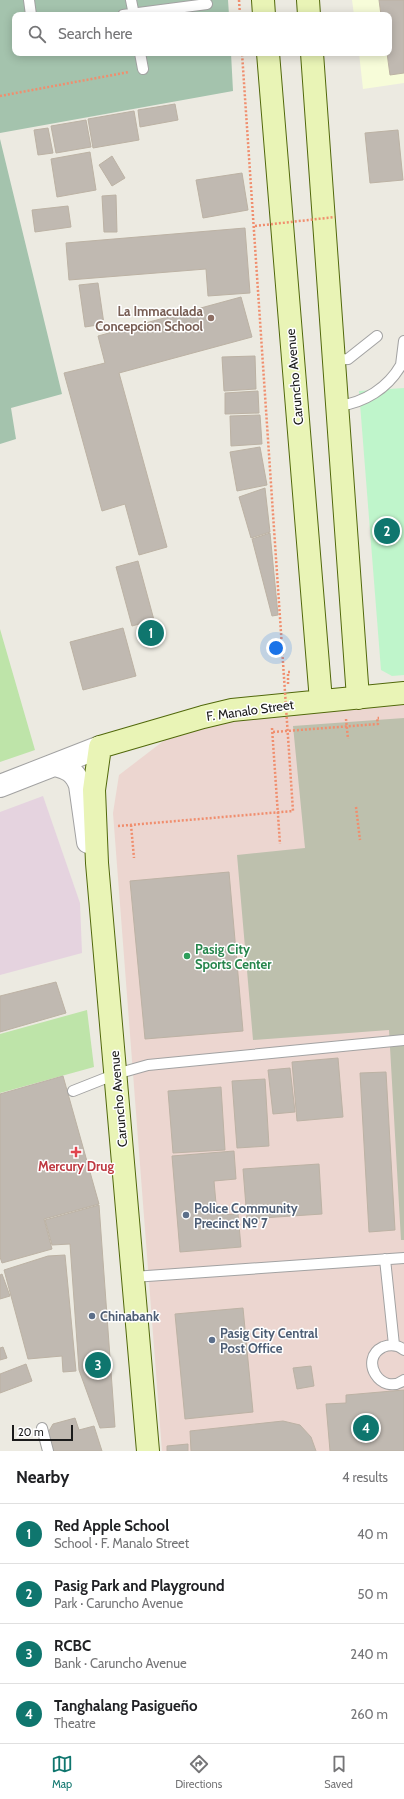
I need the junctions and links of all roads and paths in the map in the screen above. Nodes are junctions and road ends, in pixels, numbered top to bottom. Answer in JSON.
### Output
{"nodes":[{"id":1,"x":29,"y":0,"type":"edge"},
{"id":2,"x":131,"y":0,"type":"edge"},
{"id":3,"x":239,"y":0,"type":"edge"},
{"id":4,"x":263,"y":0,"type":"edge"},
{"id":5,"x":308,"y":0,"type":"edge"},
{"id":6,"x":207,"y":4,"type":"dead end"},
{"id":7,"x":31,"y":12,"type":"edge"},
{"id":8,"x":134,"y":12,"type":"edge"},
{"id":9,"x":149,"y":12,"type":"edge"},
{"id":10,"x":240,"y":12,"type":"edge"},
{"id":11,"x":264,"y":12,"type":"edge"},
{"id":12,"x":309,"y":12,"type":"edge"},
{"id":13,"x":141,"y":56,"type":"edge"},
{"id":14,"x":242,"y":56,"type":"edge"},
{"id":15,"x":268,"y":56,"type":"edge"},
{"id":16,"x":312,"y":56,"type":"edge"},
{"id":17,"x":143,"y":70,"type":"joint"},
{"id":18,"x":0,"y":96,"type":"edge"},
{"id":19,"x":335,"y":218,"type":"dead end"},
{"id":20,"x":255,"y":226,"type":"junction"},
{"id":21,"x":377,"y":336,"type":"dead end"},
{"id":22,"x":404,"y":341,"type":"edge"},
{"id":23,"x":334,"y":360,"type":"junction"},
{"id":24,"x":402,"y":365,"type":"edge"},
{"id":25,"x":338,"y":406,"type":"junction"},
{"id":26,"x":315,"y":635,"type":"junction"},
{"id":27,"x":292,"y":672,"type":"dead end"},
{"id":28,"x":289,"y":690,"type":"dead end"},
{"id":29,"x":357,"y":690,"type":"junction"},
{"id":30,"x":404,"y":693,"type":"edge"},
{"id":31,"x":321,"y":701,"type":"junction"},
{"id":32,"x":346,"y":720,"type":"dead end"},
{"id":33,"x":378,"y":724,"type":"dead end"},
{"id":34,"x":272,"y":725,"type":"dead end"},
{"id":35,"x":346,"y":727,"type":"junction"},
{"id":36,"x":273,"y":732,"type":"junction"},
{"id":37,"x":348,"y":739,"type":"dead end"},
{"id":38,"x":100,"y":747,"type":"junction"},
{"id":39,"x":55,"y":765,"type":"junction"},
{"id":40,"x":0,"y":786,"type":"edge"},
{"id":41,"x":356,"y":808,"type":"dead end"},
{"id":42,"x":131,"y":825,"type":"junction"},
{"id":43,"x":118,"y":826,"type":"dead end"},
{"id":44,"x":360,"y":840,"type":"dead end"},
{"id":45,"x":280,"y":844,"type":"dead end"},
{"id":46,"x":134,"y":858,"type":"dead end"},
{"id":47,"x":99,"y":880,"type":"junction"},
{"id":48,"x":404,"y":1040,"type":"edge"},
{"id":49,"x":116,"y":1074,"type":"junction"},
{"id":50,"x":73,"y":1091,"type":"dead end"},
{"id":51,"x":404,"y":1258,"type":"edge"},
{"id":52,"x":385,"y":1259,"type":"junction"},
{"id":53,"x":133,"y":1277,"type":"junction"},
{"id":54,"x":394,"y":1345,"type":"junction"},
{"id":55,"x":404,"y":1350,"type":"edge"},
{"id":56,"x":404,"y":1380,"type":"edge"},
{"id":57,"x":42,"y":1428,"type":"dead end"},
{"id":58,"x":48,"y":1451,"type":"edge"},
{"id":59,"x":148,"y":1451,"type":"edge"}],
"edges":[{"from":1,"to":7,"type":"lane"},
{"from":2,"to":8,"type":"lane"},
{"from":3,"to":10,"type":"path"},
{"from":4,"to":11,"type":"main road"},
{"from":5,"to":12,"type":"main road"},
{"from":6,"to":9,"type":"lane"},
{"from":13,"to":17,"type":"lane"},
{"from":14,"to":20,"type":"path","bridge":true},
{"from":15,"to":26,"type":"main road","name":"Caruncho Avenue"},
{"from":16,"to":23,"type":"main road"},
{"from":17,"to":18,"type":"path"},
{"from":19,"to":20,"type":"path","bridge":true},
{"from":20,"to":42,"type":"path","bridge":true},
{"from":21,"to":23,"type":"lane"},
{"from":22,"to":24,"type":"lane"},
{"from":23,"to":25,"type":"main road"},
{"from":24,"to":25,"type":"lane"},
{"from":25,"to":29,"type":"main road"},
{"from":26,"to":29,"type":"main road"},
{"from":26,"to":31,"type":"main road","name":"Caruncho Avenue"},
{"from":27,"to":28,"type":"path"},
{"from":29,"to":30,"type":"main road","name":"F. Manalo Street"},
{"from":29,"to":31,"type":"main road","name":"F. Manalo Street"},
{"from":31,"to":38,"type":"main road","name":"F. Manalo Street"},
{"from":32,"to":35,"type":"path"},
{"from":33,"to":35,"type":"path"},
{"from":34,"to":36,"type":"path"},
{"from":35,"to":36,"type":"path"},
{"from":35,"to":37,"type":"path"},
{"from":36,"to":45,"type":"path"},
{"from":38,"to":39,"type":"street","name":"F. Manalo Street"},
{"from":38,"to":47,"type":"main road","name":"Caruncho Avenue"},
{"from":39,"to":40,"type":"street","name":"F. Manalo Street"},
{"from":39,"to":47,"type":"street"},
{"from":41,"to":44,"type":"path"},
{"from":42,"to":43,"type":"path","bridge":true},
{"from":42,"to":46,"type":"path"},
{"from":47,"to":49,"type":"main road","name":"Caruncho Avenue"},
{"from":48,"to":49,"type":"lane"},
{"from":49,"to":50,"type":"lane"},
{"from":49,"to":53,"type":"main road","name":"Caruncho Avenue"},
{"from":51,"to":52,"type":"lane"},
{"from":52,"to":53,"type":"lane"},
{"from":52,"to":54,"type":"lane"},
{"from":53,"to":59,"type":"main road","name":"Caruncho Avenue"},
{"from":54,"to":55,"type":"lane"},
{"from":54,"to":56,"type":"lane"},
{"from":57,"to":58,"type":"lane"}]}
